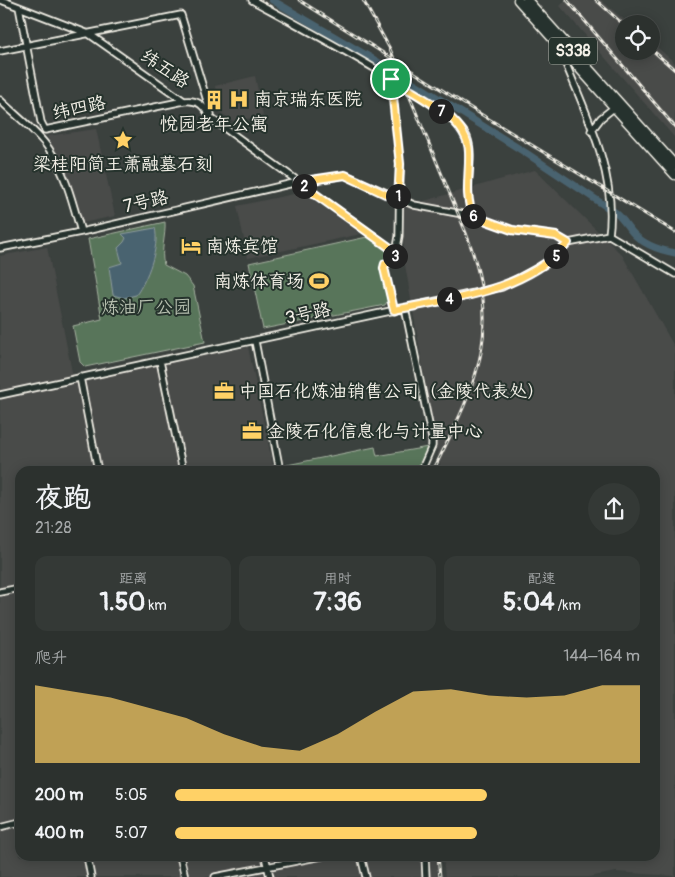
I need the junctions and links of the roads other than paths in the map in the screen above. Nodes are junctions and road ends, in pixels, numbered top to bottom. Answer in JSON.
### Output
{"nodes":[{"id":1,"x":1,"y":0,"type":"edge"},
{"id":2,"x":252,"y":0,"type":"edge"},
{"id":3,"x":518,"y":0,"type":"edge"},
{"id":4,"x":527,"y":0,"type":"edge"},
{"id":5,"x":19,"y":7,"type":"junction"},
{"id":6,"x":89,"y":34,"type":"junction"},
{"id":7,"x":557,"y":43,"type":"junction"},
{"id":8,"x":26,"y":46,"type":"junction"},
{"id":9,"x":0,"y":51,"type":"edge"},
{"id":10,"x":391,"y":79,"type":"junction"},
{"id":11,"x":0,"y":100,"type":"edge"},
{"id":12,"x":184,"y":101,"type":"junction"},
{"id":13,"x":617,"y":105,"type":"junction"},
{"id":14,"x":212,"y":119,"type":"junction"},
{"id":15,"x":591,"y":131,"type":"junction"},
{"id":16,"x":657,"y":150,"type":"junction"},
{"id":17,"x":675,"y":165,"type":"edge"},
{"id":18,"x":675,"y":175,"type":"edge"},
{"id":19,"x":298,"y":182,"type":"junction"},
{"id":20,"x":398,"y":200,"type":"junction"},
{"id":21,"x":473,"y":216,"type":"junction"},
{"id":22,"x":81,"y":232,"type":"junction"},
{"id":23,"x":609,"y":235,"type":"junction"},
{"id":24,"x":568,"y":243,"type":"junction"},
{"id":25,"x":0,"y":248,"type":"edge"},
{"id":26,"x":396,"y":252,"type":"junction"},
{"id":27,"x":675,"y":274,"type":"edge"},
{"id":28,"x":406,"y":308,"type":"junction"},
{"id":29,"x":394,"y":310,"type":"junction"},
{"id":30,"x":255,"y":341,"type":"junction"},
{"id":31,"x":160,"y":361,"type":"junction"},
{"id":32,"x":80,"y":377,"type":"junction"},
{"id":33,"x":0,"y":395,"type":"edge"},
{"id":34,"x":97,"y":466,"type":"edge"},
{"id":35,"x":182,"y":466,"type":"edge"},
{"id":36,"x":279,"y":466,"type":"edge"},
{"id":37,"x":423,"y":466,"type":"edge"},
{"id":38,"x":15,"y":589,"type":"edge"},
{"id":39,"x":0,"y":592,"type":"edge"},
{"id":40,"x":15,"y":823,"type":"edge"},
{"id":41,"x":0,"y":827,"type":"edge"},
{"id":42,"x":88,"y":861,"type":"edge"},
{"id":43,"x":181,"y":861,"type":"edge"},
{"id":44,"x":266,"y":861,"type":"edge"},
{"id":45,"x":297,"y":861,"type":"edge"},
{"id":46,"x":362,"y":861,"type":"edge"},
{"id":47,"x":425,"y":861,"type":"edge"},
{"id":48,"x":268,"y":867,"type":"junction"},
{"id":49,"x":91,"y":877,"type":"edge"},
{"id":50,"x":185,"y":877,"type":"edge"},
{"id":51,"x":215,"y":877,"type":"edge"},
{"id":52,"x":270,"y":877,"type":"edge"},
{"id":53,"x":366,"y":877,"type":"edge"},
{"id":54,"x":426,"y":877,"type":"edge"}],
"edges":[{"from":1,"to":5,"type":"street","name":"纬五路"},
{"from":2,"to":10,"type":"street"},
{"from":3,"to":7,"type":"main road","number":"S338"},
{"from":4,"to":13,"type":"main road","number":"S338"},
{"from":5,"to":6,"type":"street","name":"纬五路"},
{"from":5,"to":8,"type":"street","name":"纬四路"},
{"from":6,"to":8,"type":"street"},
{"from":6,"to":12,"type":"street","name":"纬五路"},
{"from":6,"to":14,"type":"street"},
{"from":7,"to":13,"type":"main road","number":"S338"},
{"from":7,"to":15,"type":"street"},
{"from":8,"to":9,"type":"street"},
{"from":8,"to":12,"type":"street","name":"纬四路"},
{"from":10,"to":20,"type":"street"},
{"from":10,"to":21,"type":"street"},
{"from":11,"to":22,"type":"street"},
{"from":12,"to":14,"type":"street","name":"纬五路"},
{"from":13,"to":15,"type":"street"},
{"from":13,"to":16,"type":"main road","number":"S338"},
{"from":14,"to":19,"type":"street","name":"纬五路"},
{"from":15,"to":23,"type":"street"},
{"from":16,"to":17,"type":"main road","number":"S338"},
{"from":16,"to":18,"type":"main road","number":"S338"},
{"from":19,"to":20,"type":"street","name":"7号路"},
{"from":19,"to":22,"type":"street","name":"7号路"},
{"from":19,"to":26,"type":"street","name":"纬五路"},
{"from":20,"to":21,"type":"street","name":"7号路"},
{"from":20,"to":26,"type":"street"},
{"from":21,"to":24,"type":"street","name":"7号路"},
{"from":22,"to":25,"type":"street","name":"7号路"},
{"from":23,"to":24,"type":"street"},
{"from":23,"to":27,"type":"street"},
{"from":24,"to":28,"type":"street","name":"3号路"},
{"from":26,"to":29,"type":"street"},
{"from":28,"to":29,"type":"street","name":"3号路"},
{"from":28,"to":37,"type":"street"},
{"from":29,"to":30,"type":"street","name":"3号路"},
{"from":30,"to":31,"type":"street","name":"3号路"},
{"from":30,"to":36,"type":"street"},
{"from":31,"to":32,"type":"street","name":"3号路"},
{"from":31,"to":35,"type":"street"},
{"from":32,"to":33,"type":"street","name":"3号路"},
{"from":32,"to":34,"type":"street"},
{"from":38,"to":39,"type":"street"},
{"from":40,"to":41,"type":"street"},
{"from":42,"to":49,"type":"street"},
{"from":43,"to":50,"type":"street"},
{"from":44,"to":48,"type":"street"},
{"from":45,"to":48,"type":"street"},
{"from":46,"to":53,"type":"street"},
{"from":47,"to":54,"type":"street"},
{"from":48,"to":51,"type":"street"},
{"from":48,"to":52,"type":"street"}]}
